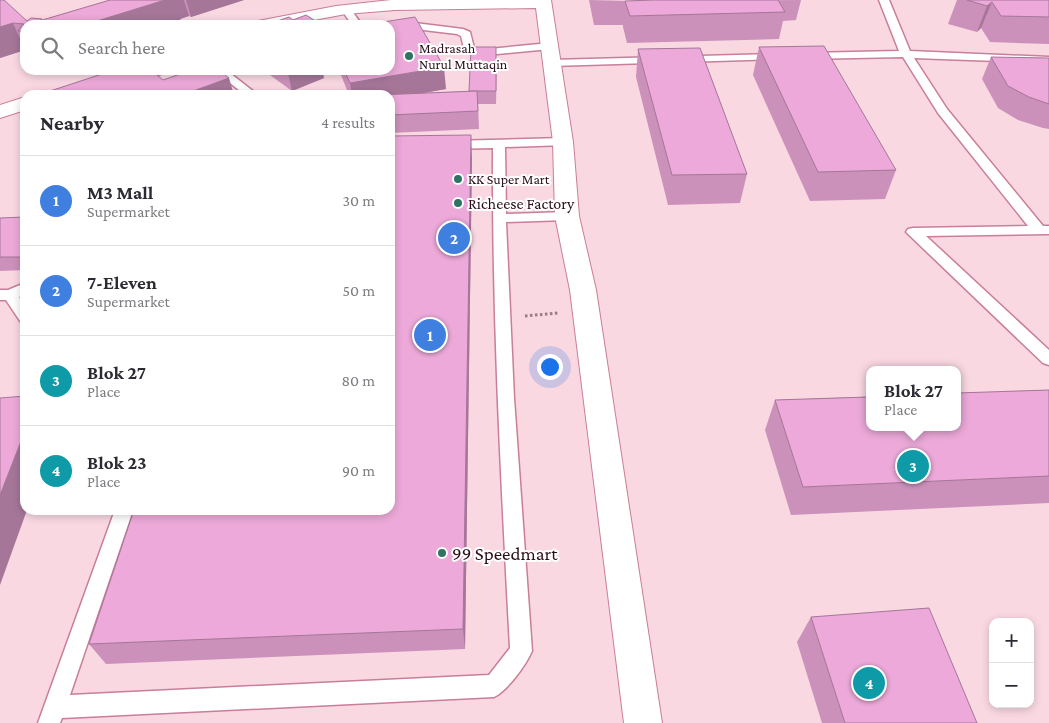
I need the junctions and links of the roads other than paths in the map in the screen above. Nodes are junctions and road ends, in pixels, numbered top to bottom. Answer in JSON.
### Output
{"nodes":[{"id":1,"x":884,"y":0,"type":"edge"},
{"id":2,"x":544,"y":2,"type":"edge"},
{"id":3,"x":346,"y":9,"type":"junction"},
{"id":4,"x":290,"y":20,"type":"edge"},
{"id":5,"x":353,"y":20,"type":"edge"},
{"id":6,"x":395,"y":28,"type":"edge"},
{"id":7,"x":551,"y":54,"type":"junction"},
{"id":8,"x":906,"y":54,"type":"junction"},
{"id":9,"x":1049,"y":60,"type":"edge"},
{"id":10,"x":147,"y":75,"type":"edge"},
{"id":11,"x":226,"y":75,"type":"edge"},
{"id":12,"x":126,"y":82,"type":"edge"},
{"id":13,"x":246,"y":90,"type":"edge"},
{"id":14,"x":20,"y":105,"type":"edge"},
{"id":15,"x":0,"y":112,"type":"edge"},
{"id":16,"x":563,"y":142,"type":"junction"},
{"id":17,"x":499,"y":144,"type":"junction"},
{"id":18,"x":439,"y":145,"type":"edge"},
{"id":19,"x":567,"y":216,"type":"junction"},
{"id":20,"x":498,"y":218,"type":"junction"},
{"id":21,"x":1044,"y":230,"type":"edge"},
{"id":22,"x":20,"y":290,"type":"edge"},
{"id":23,"x":5,"y":295,"type":"edge"},
{"id":24,"x":20,"y":312,"type":"edge"},
{"id":25,"x":501,"y":317,"type":"joint"},
{"id":26,"x":1049,"y":359,"type":"edge"},
{"id":27,"x":122,"y":515,"type":"edge"},
{"id":28,"x":52,"y":715,"type":"edge"},
{"id":29,"x":643,"y":723,"type":"edge"}],
"edges":[{"from":1,"to":8,"type":"lane"},
{"from":2,"to":3,"type":"street"},
{"from":2,"to":7,"type":"street"},
{"from":3,"to":4,"type":"street"},
{"from":3,"to":5,"type":"lane"},
{"from":6,"to":7,"type":"lane"},
{"from":7,"to":8,"type":"lane"},
{"from":7,"to":16,"type":"street"},
{"from":8,"to":9,"type":"lane"},
{"from":8,"to":21,"type":"lane"},
{"from":10,"to":12,"type":"lane"},
{"from":11,"to":13,"type":"lane"},
{"from":14,"to":15,"type":"street"},
{"from":16,"to":17,"type":"lane"},
{"from":16,"to":19,"type":"street"},
{"from":17,"to":18,"type":"lane"},
{"from":17,"to":20,"type":"lane"},
{"from":19,"to":20,"type":"lane"},
{"from":19,"to":29,"type":"street"},
{"from":20,"to":25,"type":"lane"},
{"from":21,"to":26,"type":"lane"},
{"from":22,"to":23,"type":"lane"},
{"from":23,"to":24,"type":"lane"},
{"from":25,"to":28,"type":"lane"},
{"from":27,"to":28,"type":"lane"}]}
